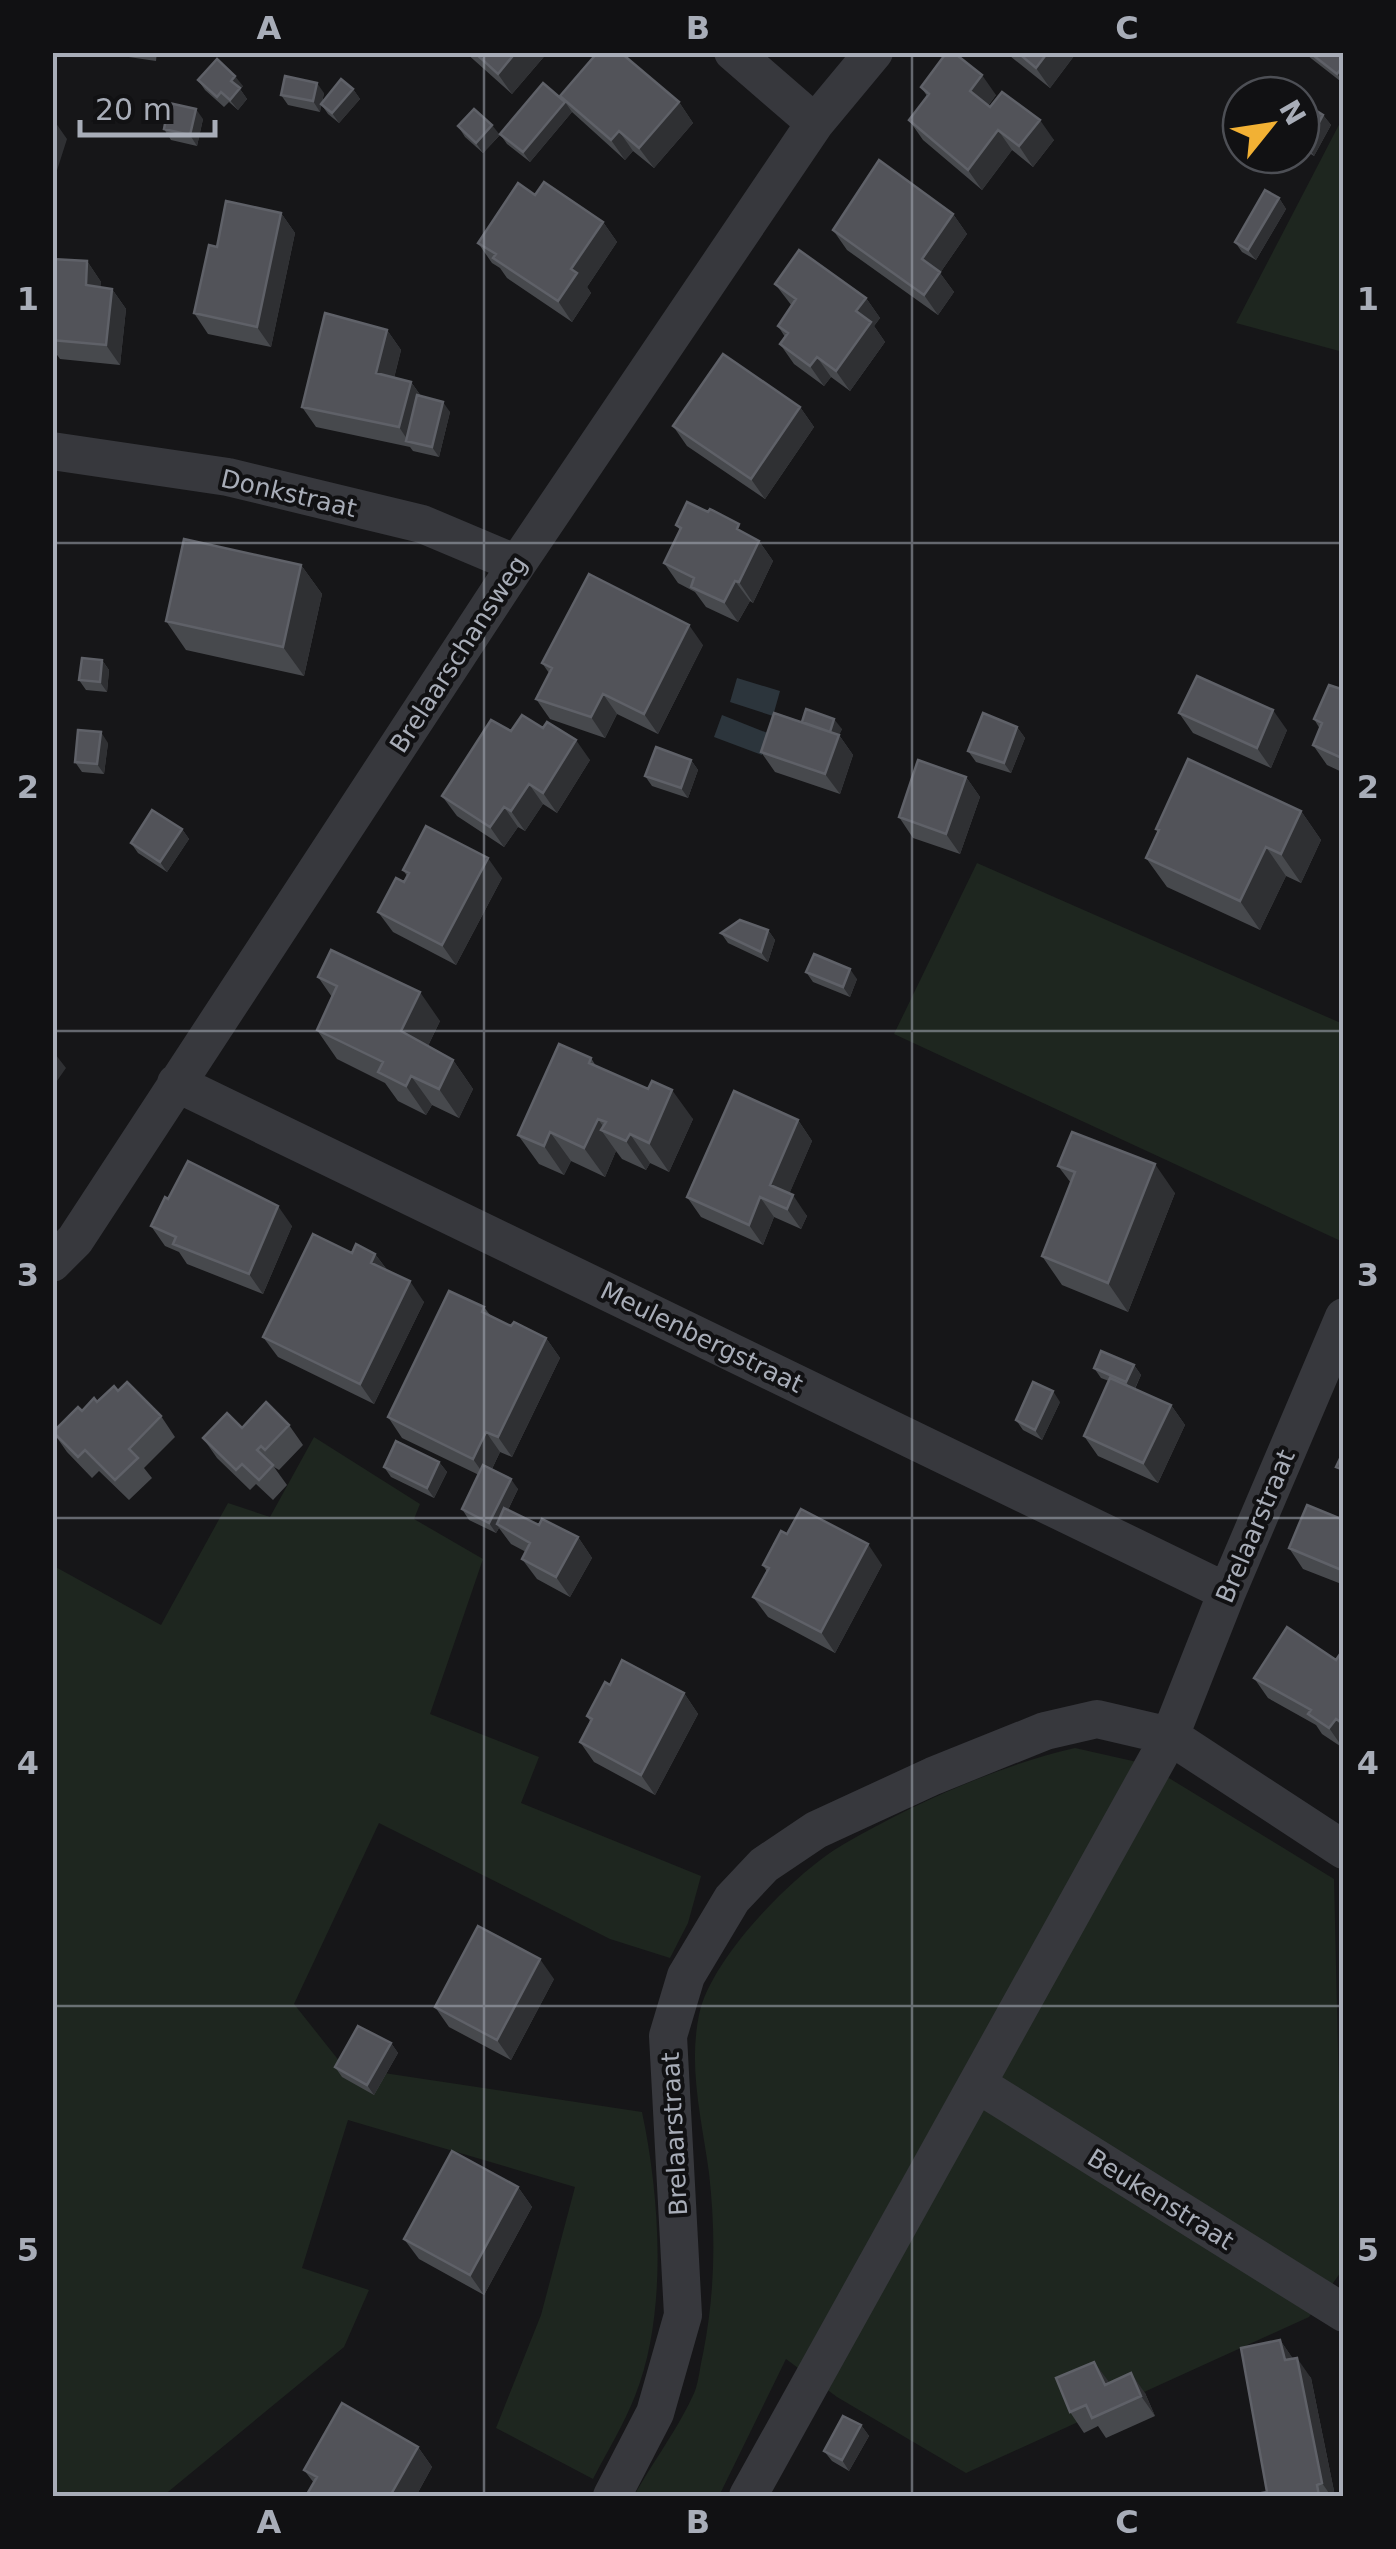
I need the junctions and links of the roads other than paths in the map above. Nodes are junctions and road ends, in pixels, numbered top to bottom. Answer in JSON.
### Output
{"nodes":[{"id":1,"x":733,"y":52,"type":"edge"},
{"id":2,"x":874,"y":52,"type":"edge"},
{"id":3,"x":815,"y":124,"type":"junction"},
{"id":4,"x":52,"y":451,"type":"edge"},
{"id":5,"x":516,"y":564,"type":"junction"},
{"id":6,"x":176,"y":1083,"type":"junction"},
{"id":7,"x":52,"y":1263,"type":"edge"},
{"id":8,"x":1344,"y":1317,"type":"edge"},
{"id":9,"x":1227,"y":1592,"type":"junction"},
{"id":10,"x":1170,"y":1736,"type":"junction"},
{"id":11,"x":1344,"y":1850,"type":"edge"},
{"id":12,"x":978,"y":2085,"type":"junction"},
{"id":13,"x":1344,"y":2312,"type":"edge"},
{"id":14,"x":612,"y":2496,"type":"edge"},
{"id":15,"x":748,"y":2496,"type":"edge"}],
"edges":[{"from":1,"to":3,"type":"street"},
{"from":2,"to":3,"type":"street","name":"Brelaarschansweg"},
{"from":3,"to":5,"type":"street","name":"Brelaarschansweg"},
{"from":4,"to":5,"type":"street","name":"Donkstraat"},
{"from":5,"to":6,"type":"street","name":"Brelaarschansweg"},
{"from":6,"to":7,"type":"street","name":"Brelaarschansweg"},
{"from":6,"to":9,"type":"street","name":"Meulenbergstraat"},
{"from":8,"to":9,"type":"street","name":"Brelaarstraat"},
{"from":9,"to":10,"type":"street","name":"Brelaarstraat"},
{"from":10,"to":11,"type":"street"},
{"from":10,"to":12,"type":"street","name":"Brelaarstraat"},
{"from":10,"to":14,"type":"street","name":"Brelaarstraat"},
{"from":12,"to":13,"type":"street","name":"Beukenstraat"},
{"from":12,"to":15,"type":"street","name":"Brelaarstraat"}]}
